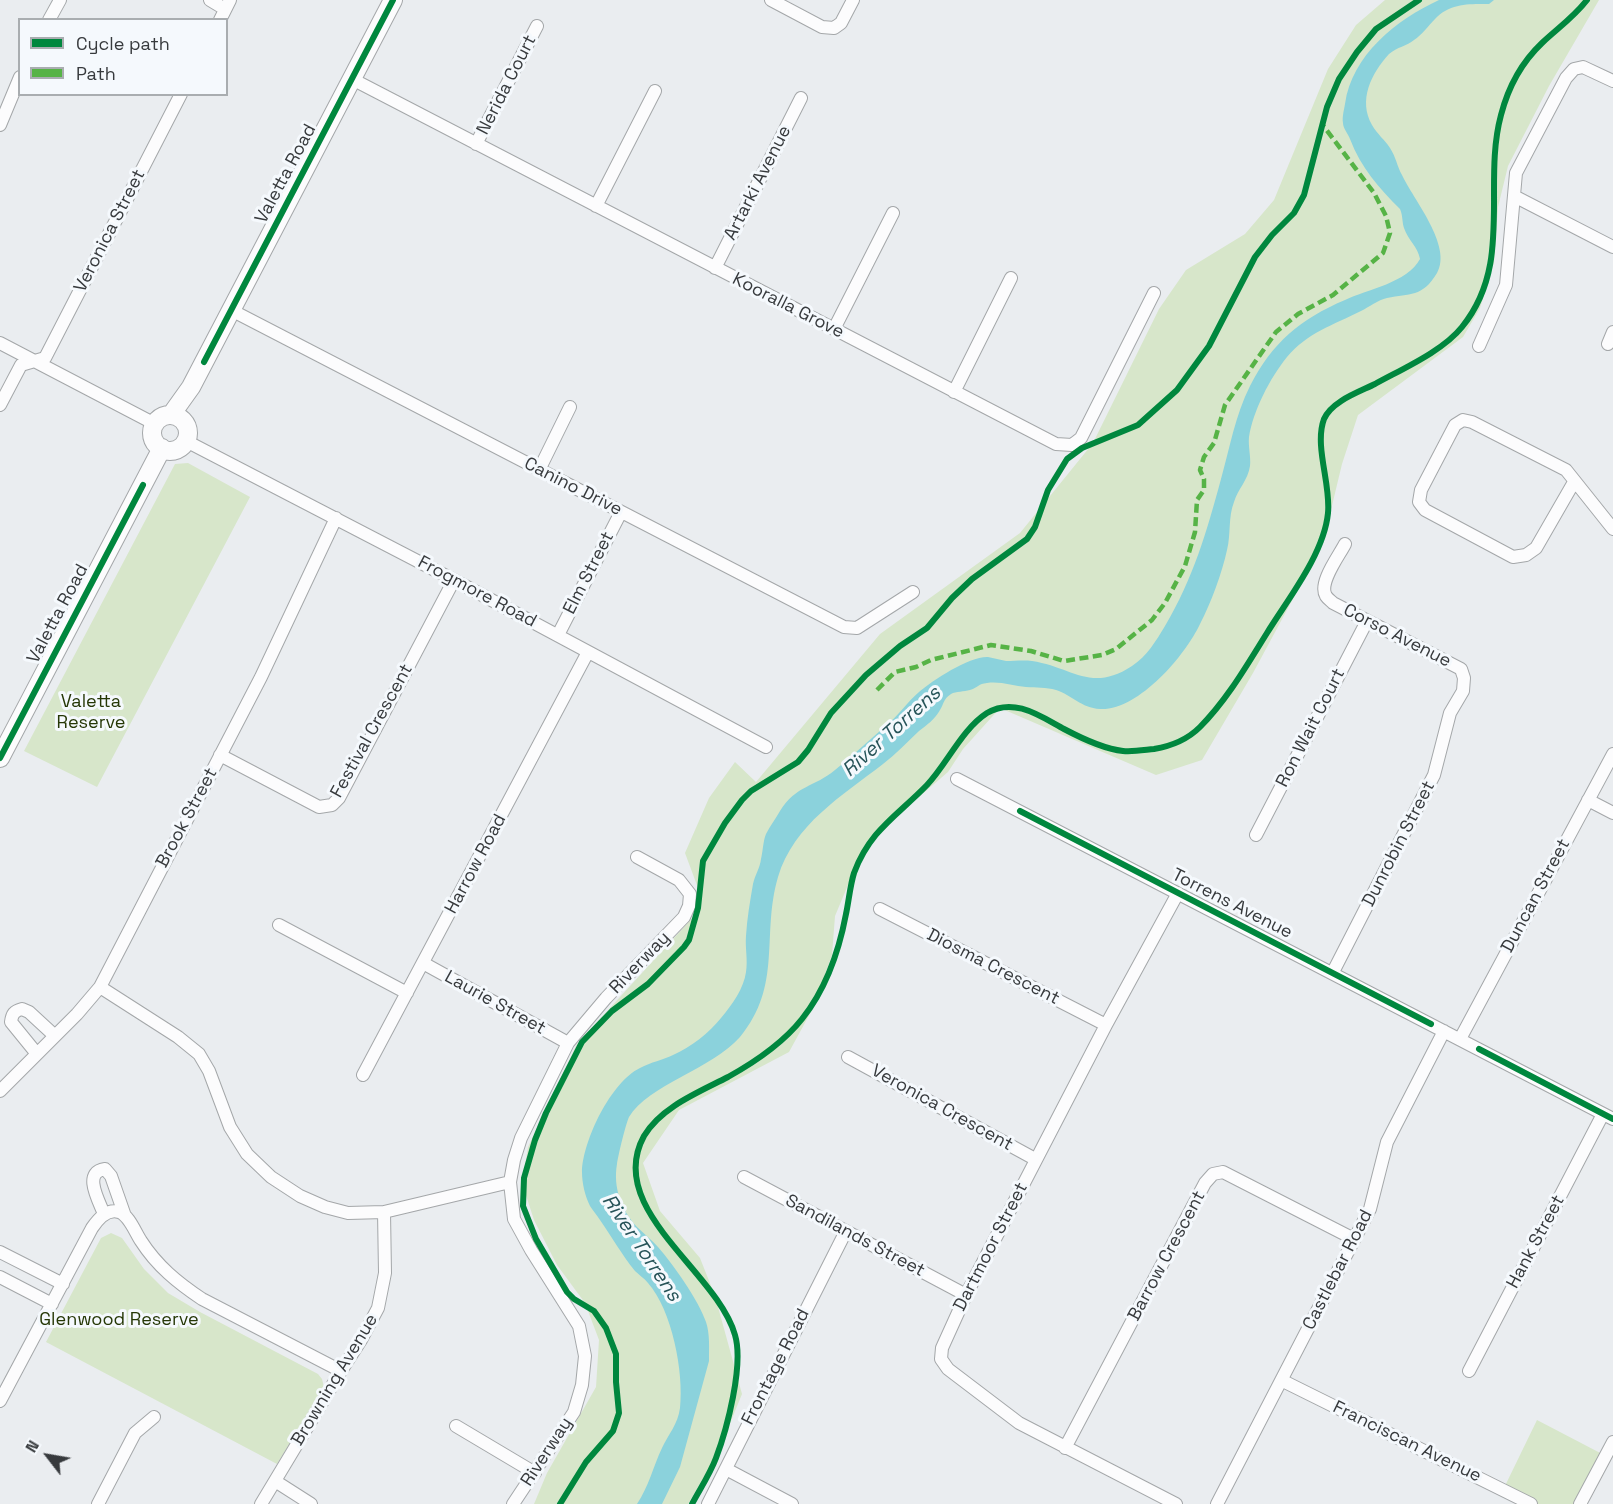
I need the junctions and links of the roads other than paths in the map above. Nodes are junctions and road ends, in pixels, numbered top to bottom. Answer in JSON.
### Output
{"nodes":[{"id":1,"x":60,"y":0,"type":"edge"},
{"id":2,"x":210,"y":0,"type":"edge"},
{"id":3,"x":393,"y":0,"type":"edge"},
{"id":4,"x":771,"y":0,"type":"edge"},
{"id":5,"x":853,"y":0,"type":"edge"},
{"id":6,"x":225,"y":9,"type":"edge"},
{"id":7,"x":51,"y":18,"type":"edge"},
{"id":8,"x":537,"y":26,"type":"dead end"},
{"id":9,"x":352,"y":80,"type":"junction"},
{"id":10,"x":1613,"y":81,"type":"edge"},
{"id":11,"x":18,"y":82,"type":"edge"},
{"id":12,"x":655,"y":91,"type":"dead end"},
{"id":13,"x":180,"y":96,"type":"edge"},
{"id":14,"x":801,"y":98,"type":"dead end"},
{"id":15,"x":0,"y":125,"type":"edge"},
{"id":16,"x":476,"y":144,"type":"junction"},
{"id":17,"x":1514,"y":196,"type":"junction"},
{"id":18,"x":596,"y":206,"type":"junction"},
{"id":19,"x":893,"y":213,"type":"dead end"},
{"id":20,"x":1613,"y":247,"type":"edge"},
{"id":21,"x":715,"y":268,"type":"junction"},
{"id":22,"x":1011,"y":278,"type":"dead end"},
{"id":23,"x":1154,"y":293,"type":"dead end"},
{"id":24,"x":231,"y":310,"type":"junction"},
{"id":25,"x":834,"y":329,"type":"junction"},
{"id":26,"x":1613,"y":332,"type":"edge"},
{"id":27,"x":0,"y":343,"type":"edge"},
{"id":28,"x":1608,"y":344,"type":"dead end"},
{"id":29,"x":1479,"y":346,"type":"dead end"},
{"id":30,"x":34,"y":361,"type":"junction"},
{"id":31,"x":954,"y":392,"type":"junction"},
{"id":32,"x":0,"y":405,"type":"edge"},
{"id":33,"x":570,"y":407,"type":"dead end"},
{"id":34,"x":176,"y":417,"type":"junction"},
{"id":35,"x":155,"y":424,"type":"junction"},
{"id":36,"x":186,"y":441,"type":"junction"},
{"id":37,"x":162,"y":448,"type":"junction"},
{"id":38,"x":539,"y":470,"type":"junction"},
{"id":39,"x":1574,"y":482,"type":"junction"},
{"id":40,"x":621,"y":512,"type":"junction"},
{"id":41,"x":336,"y":518,"type":"junction"},
{"id":42,"x":1613,"y":529,"type":"edge"},
{"id":43,"x":1345,"y":544,"type":"dead end"},
{"id":44,"x":454,"y":580,"type":"junction"},
{"id":45,"x":913,"y":592,"type":"dead end"},
{"id":46,"x":1367,"y":621,"type":"junction"},
{"id":47,"x":558,"y":635,"type":"junction"},
{"id":48,"x":588,"y":652,"type":"junction"},
{"id":49,"x":1464,"y":678,"type":"joint"},
{"id":50,"x":766,"y":747,"type":"dead end"},
{"id":51,"x":1613,"y":754,"type":"edge"},
{"id":52,"x":220,"y":755,"type":"junction"},
{"id":53,"x":0,"y":758,"type":"edge"},
{"id":54,"x":957,"y":779,"type":"dead end"},
{"id":55,"x":1588,"y":800,"type":"junction"},
{"id":56,"x":1613,"y":813,"type":"edge"},
{"id":57,"x":1256,"y":835,"type":"dead end"},
{"id":58,"x":637,"y":857,"type":"dead end"},
{"id":59,"x":1178,"y":893,"type":"junction"},
{"id":60,"x":880,"y":909,"type":"dead end"},
{"id":61,"x":279,"y":925,"type":"dead end"},
{"id":62,"x":423,"y":963,"type":"junction"},
{"id":63,"x":1333,"y":972,"type":"junction"},
{"id":64,"x":100,"y":987,"type":"junction"},
{"id":65,"x":407,"y":993,"type":"junction"},
{"id":66,"x":1106,"y":1025,"type":"junction"},
{"id":67,"x":1444,"y":1031,"type":"junction"},
{"id":68,"x":55,"y":1036,"type":"junction"},
{"id":69,"x":1460,"y":1039,"type":"junction"},
{"id":70,"x":568,"y":1043,"type":"junction"},
{"id":71,"x":37,"y":1054,"type":"junction"},
{"id":72,"x":848,"y":1057,"type":"dead end"},
{"id":73,"x":363,"y":1075,"type":"dead end"},
{"id":74,"x":0,"y":1090,"type":"edge"},
{"id":75,"x":1608,"y":1117,"type":"edge"},
{"id":76,"x":1035,"y":1159,"type":"junction"},
{"id":77,"x":744,"y":1177,"type":"dead end"},
{"id":78,"x":510,"y":1182,"type":"junction"},
{"id":79,"x":384,"y":1212,"type":"junction"},
{"id":80,"x":104,"y":1214,"type":"junction"},
{"id":81,"x":125,"y":1216,"type":"junction"},
{"id":82,"x":846,"y":1231,"type":"junction"},
{"id":83,"x":1354,"y":1239,"type":"junction"},
{"id":84,"x":0,"y":1252,"type":"edge"},
{"id":85,"x":0,"y":1277,"type":"edge"},
{"id":86,"x":63,"y":1284,"type":"junction"},
{"id":87,"x":966,"y":1295,"type":"junction"},
{"id":88,"x":52,"y":1304,"type":"junction"},
{"id":89,"x":341,"y":1371,"type":"junction"},
{"id":90,"x":1469,"y":1371,"type":"dead end"},
{"id":91,"x":1282,"y":1381,"type":"junction"},
{"id":92,"x":0,"y":1401,"type":"edge"},
{"id":93,"x":154,"y":1417,"type":"dead end"},
{"id":94,"x":456,"y":1426,"type":"dead end"},
{"id":95,"x":1613,"y":1442,"type":"edge"},
{"id":96,"x":1065,"y":1448,"type":"junction"},
{"id":97,"x":726,"y":1469,"type":"junction"},
{"id":98,"x":535,"y":1473,"type":"junction"},
{"id":99,"x":275,"y":1481,"type":"junction"},
{"id":100,"x":98,"y":1504,"type":"edge"},
{"id":101,"x":261,"y":1504,"type":"edge"},
{"id":102,"x":312,"y":1504,"type":"edge"},
{"id":103,"x":513,"y":1504,"type":"edge"},
{"id":104,"x":708,"y":1504,"type":"edge"},
{"id":105,"x":792,"y":1504,"type":"edge"},
{"id":106,"x":1176,"y":1504,"type":"edge"},
{"id":107,"x":1217,"y":1504,"type":"edge"},
{"id":108,"x":1531,"y":1504,"type":"edge"},
{"id":109,"x":1580,"y":1504,"type":"edge"}],
"edges":[{"from":1,"to":7,"type":"street"},
{"from":2,"to":6,"type":"street"},
{"from":3,"to":9,"type":"street","name":"Valetta Road"},
{"from":4,"to":5,"type":"street"},
{"from":8,"to":16,"type":"street","name":"Nerida Court"},
{"from":9,"to":16,"type":"street","name":"Kooralla Grove"},
{"from":9,"to":24,"type":"street","name":"Valetta Road"},
{"from":10,"to":17,"type":"street"},
{"from":11,"to":15,"type":"street"},
{"from":12,"to":18,"type":"street"},
{"from":13,"to":30,"type":"street","name":"Veronica Street"},
{"from":14,"to":21,"type":"street","name":"Artarki Avenue"},
{"from":16,"to":18,"type":"street","name":"Kooralla Grove"},
{"from":17,"to":20,"type":"street"},
{"from":17,"to":29,"type":"street"},
{"from":18,"to":21,"type":"street","name":"Kooralla Grove"},
{"from":19,"to":25,"type":"street"},
{"from":21,"to":25,"type":"street","name":"Kooralla Grove"},
{"from":22,"to":31,"type":"street"},
{"from":23,"to":31,"type":"street","name":"Kooralla Grove"},
{"from":24,"to":34,"type":"street","name":"Valetta Road"},
{"from":24,"to":38,"type":"street","name":"Canino Drive"},
{"from":25,"to":31,"type":"street","name":"Kooralla Grove"},
{"from":26,"to":28,"type":"street"},
{"from":27,"to":30,"type":"street"},
{"from":30,"to":32,"type":"street","name":"Veronica Street"},
{"from":30,"to":35,"type":"street"},
{"from":33,"to":38,"type":"street"},
{"from":34,"to":35,"type":"street"},
{"from":34,"to":36,"type":"street"},
{"from":35,"to":37,"type":"street"},
{"from":36,"to":37,"type":"street"},
{"from":36,"to":41,"type":"street","name":"Frogmore Road"},
{"from":37,"to":53,"type":"street","name":"Valetta Road"},
{"from":38,"to":40,"type":"street","name":"Canino Drive"},
{"from":39,"to":39,"type":"street"},
{"from":39,"to":42,"type":"street"},
{"from":40,"to":45,"type":"street","name":"Canino Drive"},
{"from":40,"to":47,"type":"street","name":"Elm Street"},
{"from":41,"to":44,"type":"street","name":"Frogmore Road"},
{"from":41,"to":52,"type":"street","name":"Brook Street"},
{"from":43,"to":46,"type":"street","name":"Corso Avenue"},
{"from":44,"to":47,"type":"street","name":"Frogmore Road"},
{"from":44,"to":52,"type":"street","name":"Festival Crescent"},
{"from":46,"to":49,"type":"street","name":"Corso Avenue"},
{"from":46,"to":57,"type":"street","name":"Ron Wait Court"},
{"from":47,"to":48,"type":"street","name":"Frogmore Road"},
{"from":48,"to":50,"type":"street","name":"Frogmore Road"},
{"from":48,"to":62,"type":"street","name":"Harrow Road"},
{"from":49,"to":63,"type":"street","name":"Dunrobin Street"},
{"from":51,"to":55,"type":"street","name":"Duncan Street"},
{"from":52,"to":64,"type":"street","name":"Brook Street"},
{"from":54,"to":59,"type":"street","name":"Torrens Avenue"},
{"from":55,"to":56,"type":"street"},
{"from":55,"to":69,"type":"street","name":"Duncan Street"},
{"from":58,"to":70,"type":"street","name":"Riverway"},
{"from":59,"to":63,"type":"street","name":"Torrens Avenue"},
{"from":59,"to":66,"type":"street","name":"Dartmoor Street"},
{"from":60,"to":66,"type":"street","name":"Diosma Crescent"},
{"from":61,"to":65,"type":"street"},
{"from":62,"to":65,"type":"street","name":"Harrow Road"},
{"from":62,"to":70,"type":"street","name":"Laurie Street"},
{"from":63,"to":67,"type":"street","name":"Torrens Avenue"},
{"from":64,"to":68,"type":"street","name":"Brook Street"},
{"from":64,"to":79,"type":"street"},
{"from":65,"to":73,"type":"street","name":"Harrow Road"},
{"from":66,"to":76,"type":"street","name":"Dartmoor Street"},
{"from":67,"to":69,"type":"street","name":"Torrens Avenue"},
{"from":67,"to":83,"type":"street","name":"Castlebar Road"},
{"from":68,"to":71,"type":"street","name":"Brook Street"},
{"from":68,"to":71,"type":"street"},
{"from":69,"to":75,"type":"street","name":"Torrens Avenue"},
{"from":70,"to":78,"type":"street","name":"Riverway"},
{"from":71,"to":74,"type":"street","name":"Brook Street"},
{"from":72,"to":76,"type":"street","name":"Veronica Crescent"},
{"from":75,"to":90,"type":"street","name":"Hank Street"},
{"from":76,"to":87,"type":"street","name":"Dartmoor Street"},
{"from":77,"to":82,"type":"street","name":"Sandilands Street"},
{"from":78,"to":79,"type":"street"},
{"from":78,"to":98,"type":"street","name":"Riverway"},
{"from":79,"to":89,"type":"street","name":"Browning Avenue"},
{"from":80,"to":81,"type":"street"},
{"from":80,"to":81,"type":"street"},
{"from":80,"to":86,"type":"street"},
{"from":81,"to":89,"type":"street"},
{"from":82,"to":87,"type":"street","name":"Sandilands Street"},
{"from":82,"to":97,"type":"street","name":"Frontage Road"},
{"from":83,"to":91,"type":"street","name":"Castlebar Road"},
{"from":83,"to":96,"type":"street","name":"Barrow Crescent"},
{"from":84,"to":86,"type":"street"},
{"from":85,"to":88,"type":"street"},
{"from":86,"to":88,"type":"street"},
{"from":87,"to":96,"type":"street","name":"Dartmoor Street"},
{"from":88,"to":92,"type":"street"},
{"from":89,"to":99,"type":"street","name":"Browning Avenue"},
{"from":91,"to":107,"type":"street","name":"Castlebar Road"},
{"from":91,"to":108,"type":"street","name":"Franciscan Avenue"},
{"from":93,"to":100,"type":"street"},
{"from":94,"to":98,"type":"street"},
{"from":95,"to":109,"type":"street"},
{"from":96,"to":106,"type":"street","name":"Dartmoor Street"},
{"from":97,"to":104,"type":"street","name":"Frontage Road"},
{"from":97,"to":105,"type":"street"},
{"from":98,"to":103,"type":"street","name":"Riverway"},
{"from":99,"to":101,"type":"street","name":"Browning Avenue"},
{"from":99,"to":102,"type":"street"}]}
